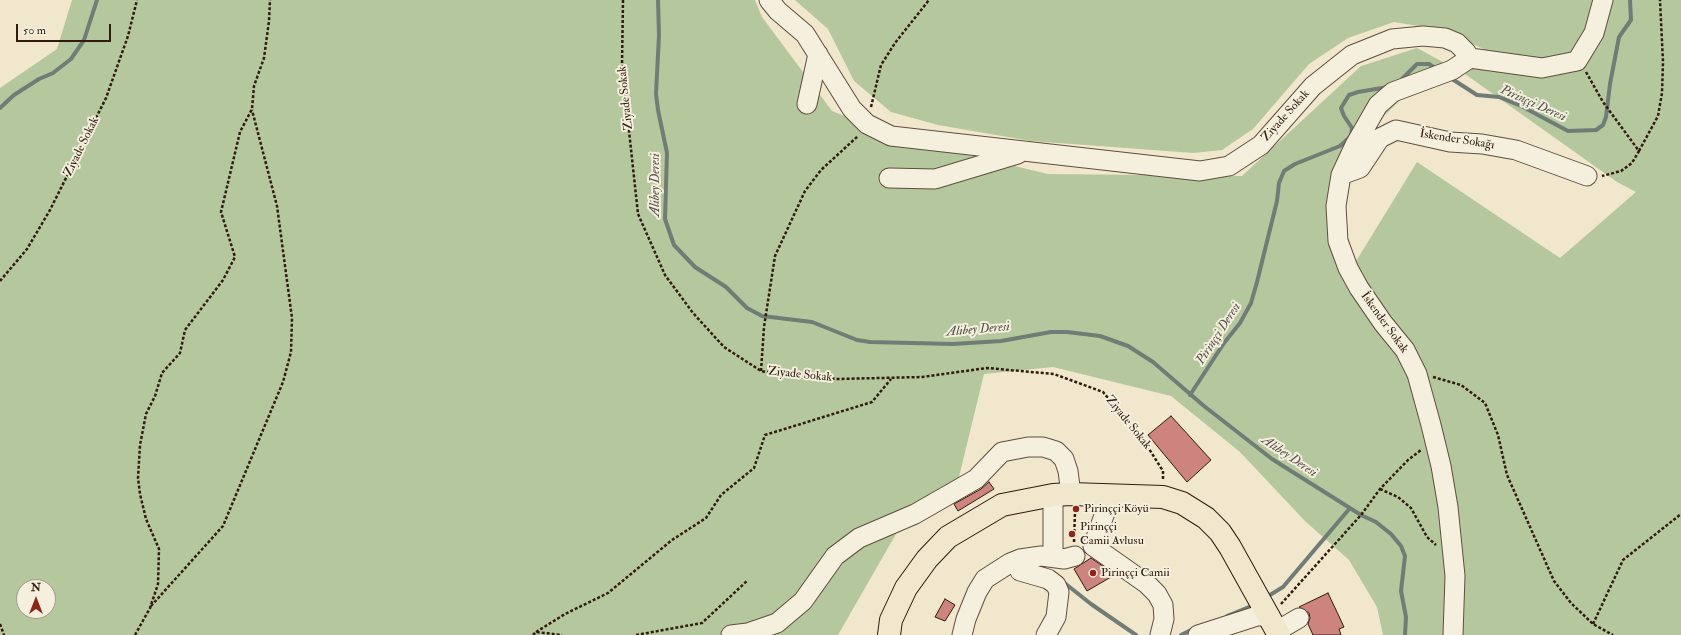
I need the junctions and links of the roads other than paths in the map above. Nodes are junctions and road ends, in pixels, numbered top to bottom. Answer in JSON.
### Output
{"nodes":[{"id":1,"x":769,"y":0,"type":"edge"},
{"id":2,"x":1603,"y":0,"type":"edge"},
{"id":3,"x":818,"y":54,"type":"junction"},
{"id":4,"x":1470,"y":58,"type":"junction"},
{"id":5,"x":807,"y":104,"type":"dead end"},
{"id":6,"x":1024,"y":153,"type":"junction"},
{"id":7,"x":1341,"y":176,"type":"junction"},
{"id":8,"x":1587,"y":176,"type":"road end"},
{"id":9,"x":889,"y":178,"type":"dead end"},
{"id":10,"x":1066,"y":494,"type":"junction"},
{"id":11,"x":1111,"y":496,"type":"junction"},
{"id":12,"x":1081,"y":550,"type":"junction"},
{"id":13,"x":1053,"y":557,"type":"junction"},
{"id":14,"x":1020,"y":559,"type":"junction"},
{"id":15,"x":1270,"y":617,"type":"edge"},
{"id":16,"x":1299,"y":618,"type":"dead end"},
{"id":17,"x":1160,"y":634,"type":"edge"},
{"id":18,"x":731,"y":635,"type":"edge"},
{"id":19,"x":889,"y":635,"type":"edge"},
{"id":20,"x":962,"y":635,"type":"edge"},
{"id":21,"x":1046,"y":635,"type":"edge"},
{"id":22,"x":1198,"y":635,"type":"edge"},
{"id":23,"x":1453,"y":635,"type":"edge"}],
"edges":[{"from":1,"to":3,"type":"street","name":"Ziyade Sokak"},
{"from":2,"to":4,"type":"street"},
{"from":3,"to":5,"type":"street"},
{"from":3,"to":6,"type":"street","name":"Ziyade Sokak"},
{"from":4,"to":6,"type":"street","name":"Ziyade Sokak"},
{"from":4,"to":7,"type":"street","name":"İskender Sokak"},
{"from":6,"to":9,"type":"street"},
{"from":7,"to":8,"type":"street","name":"İskender Sokağı"},
{"from":7,"to":23,"type":"street","name":"İskender Sokak"},
{"from":10,"to":11,"type":"main road"},
{"from":10,"to":13,"type":"street"},
{"from":10,"to":18,"type":"street"},
{"from":10,"to":19,"type":"main road"},
{"from":11,"to":12,"type":"street"},
{"from":11,"to":15,"type":"main road"},
{"from":12,"to":13,"type":"street"},
{"from":12,"to":17,"type":"street"},
{"from":13,"to":14,"type":"street"},
{"from":14,"to":20,"type":"street"},
{"from":14,"to":21,"type":"street"},
{"from":15,"to":16,"type":"street"},
{"from":15,"to":22,"type":"street"}]}
